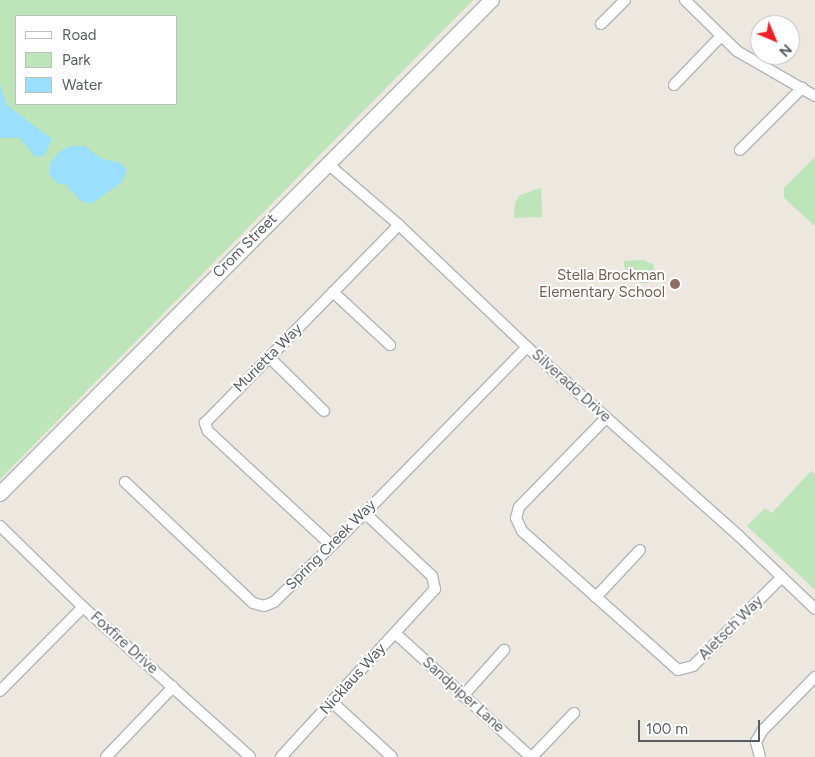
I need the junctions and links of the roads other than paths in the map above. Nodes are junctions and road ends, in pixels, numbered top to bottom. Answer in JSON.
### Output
{"nodes":[{"id":1,"x":492,"y":0,"type":"edge"},
{"id":2,"x":625,"y":0,"type":"edge"},
{"id":3,"x":685,"y":0,"type":"edge"},
{"id":4,"x":601,"y":24,"type":"dead end"},
{"id":5,"x":721,"y":36,"type":"junction"},
{"id":6,"x":674,"y":84,"type":"dead end"},
{"id":7,"x":802,"y":88,"type":"junction"},
{"id":8,"x":815,"y":96,"type":"edge"},
{"id":9,"x":740,"y":150,"type":"dead end"},
{"id":10,"x":328,"y":164,"type":"junction"},
{"id":11,"x":399,"y":225,"type":"junction"},
{"id":12,"x":333,"y":292,"type":"junction"},
{"id":13,"x":390,"y":345,"type":"dead end"},
{"id":14,"x":527,"y":348,"type":"junction"},
{"id":15,"x":269,"y":357,"type":"junction"},
{"id":16,"x":324,"y":411,"type":"dead end"},
{"id":17,"x":606,"y":418,"type":"junction"},
{"id":18,"x":125,"y":482,"type":"dead end"},
{"id":19,"x":0,"y":494,"type":"edge"},
{"id":20,"x":365,"y":512,"type":"junction"},
{"id":21,"x":0,"y":526,"type":"edge"},
{"id":22,"x":331,"y":545,"type":"junction"},
{"id":23,"x":640,"y":550,"type":"dead end"},
{"id":24,"x":780,"y":578,"type":"junction"},
{"id":25,"x":596,"y":597,"type":"junction"},
{"id":26,"x":83,"y":607,"type":"junction"},
{"id":27,"x":815,"y":609,"type":"edge"},
{"id":28,"x":395,"y":633,"type":"junction"},
{"id":29,"x":504,"y":650,"type":"dead end"},
{"id":30,"x":815,"y":676,"type":"edge"},
{"id":31,"x":173,"y":687,"type":"junction"},
{"id":32,"x":0,"y":691,"type":"edge"},
{"id":33,"x":463,"y":696,"type":"junction"},
{"id":34,"x":332,"y":702,"type":"junction"},
{"id":35,"x":574,"y":713,"type":"dead end"},
{"id":36,"x":106,"y":757,"type":"edge"},
{"id":37,"x":250,"y":757,"type":"edge"},
{"id":38,"x":281,"y":757,"type":"edge"},
{"id":39,"x":392,"y":757,"type":"edge"},
{"id":40,"x":531,"y":757,"type":"edge"},
{"id":41,"x":760,"y":757,"type":"edge"}],
"edges":[{"from":1,"to":10,"type":"street","name":"Crom Street"},
{"from":2,"to":4,"type":"street"},
{"from":3,"to":5,"type":"street"},
{"from":5,"to":6,"type":"street"},
{"from":5,"to":7,"type":"street"},
{"from":7,"to":8,"type":"street"},
{"from":7,"to":9,"type":"street"},
{"from":10,"to":11,"type":"street","name":"Silverado Drive"},
{"from":10,"to":19,"type":"street","name":"Crom Street"},
{"from":11,"to":12,"type":"street","name":"Murietta Way"},
{"from":11,"to":14,"type":"street","name":"Silverado Drive"},
{"from":12,"to":13,"type":"street"},
{"from":12,"to":15,"type":"street","name":"Murietta Way"},
{"from":14,"to":17,"type":"street","name":"Silverado Drive"},
{"from":14,"to":20,"type":"street","name":"Spring Creek Way"},
{"from":15,"to":16,"type":"street"},
{"from":15,"to":22,"type":"street","name":"Murietta Way"},
{"from":17,"to":24,"type":"street","name":"Silverado Drive"},
{"from":17,"to":25,"type":"street"},
{"from":18,"to":22,"type":"street","name":"Spring Creek Way"},
{"from":20,"to":22,"type":"street","name":"Spring Creek Way"},
{"from":20,"to":28,"type":"street","name":"Nicklaus Way"},
{"from":21,"to":26,"type":"street","name":"Foxfire Drive"},
{"from":23,"to":25,"type":"street"},
{"from":24,"to":25,"type":"street","name":"Aletsch Way"},
{"from":24,"to":27,"type":"street","name":"Silverado Drive"},
{"from":26,"to":31,"type":"street","name":"Foxfire Drive"},
{"from":26,"to":32,"type":"street"},
{"from":28,"to":33,"type":"street","name":"Sandpiper Lane"},
{"from":28,"to":34,"type":"street","name":"Nicklaus Way"},
{"from":29,"to":33,"type":"street"},
{"from":30,"to":41,"type":"street"},
{"from":31,"to":36,"type":"street"},
{"from":31,"to":37,"type":"street","name":"Foxfire Drive"},
{"from":33,"to":40,"type":"street","name":"Sandpiper Lane"},
{"from":34,"to":38,"type":"street","name":"Nicklaus Way"},
{"from":34,"to":39,"type":"street"},
{"from":35,"to":40,"type":"street"}]}
